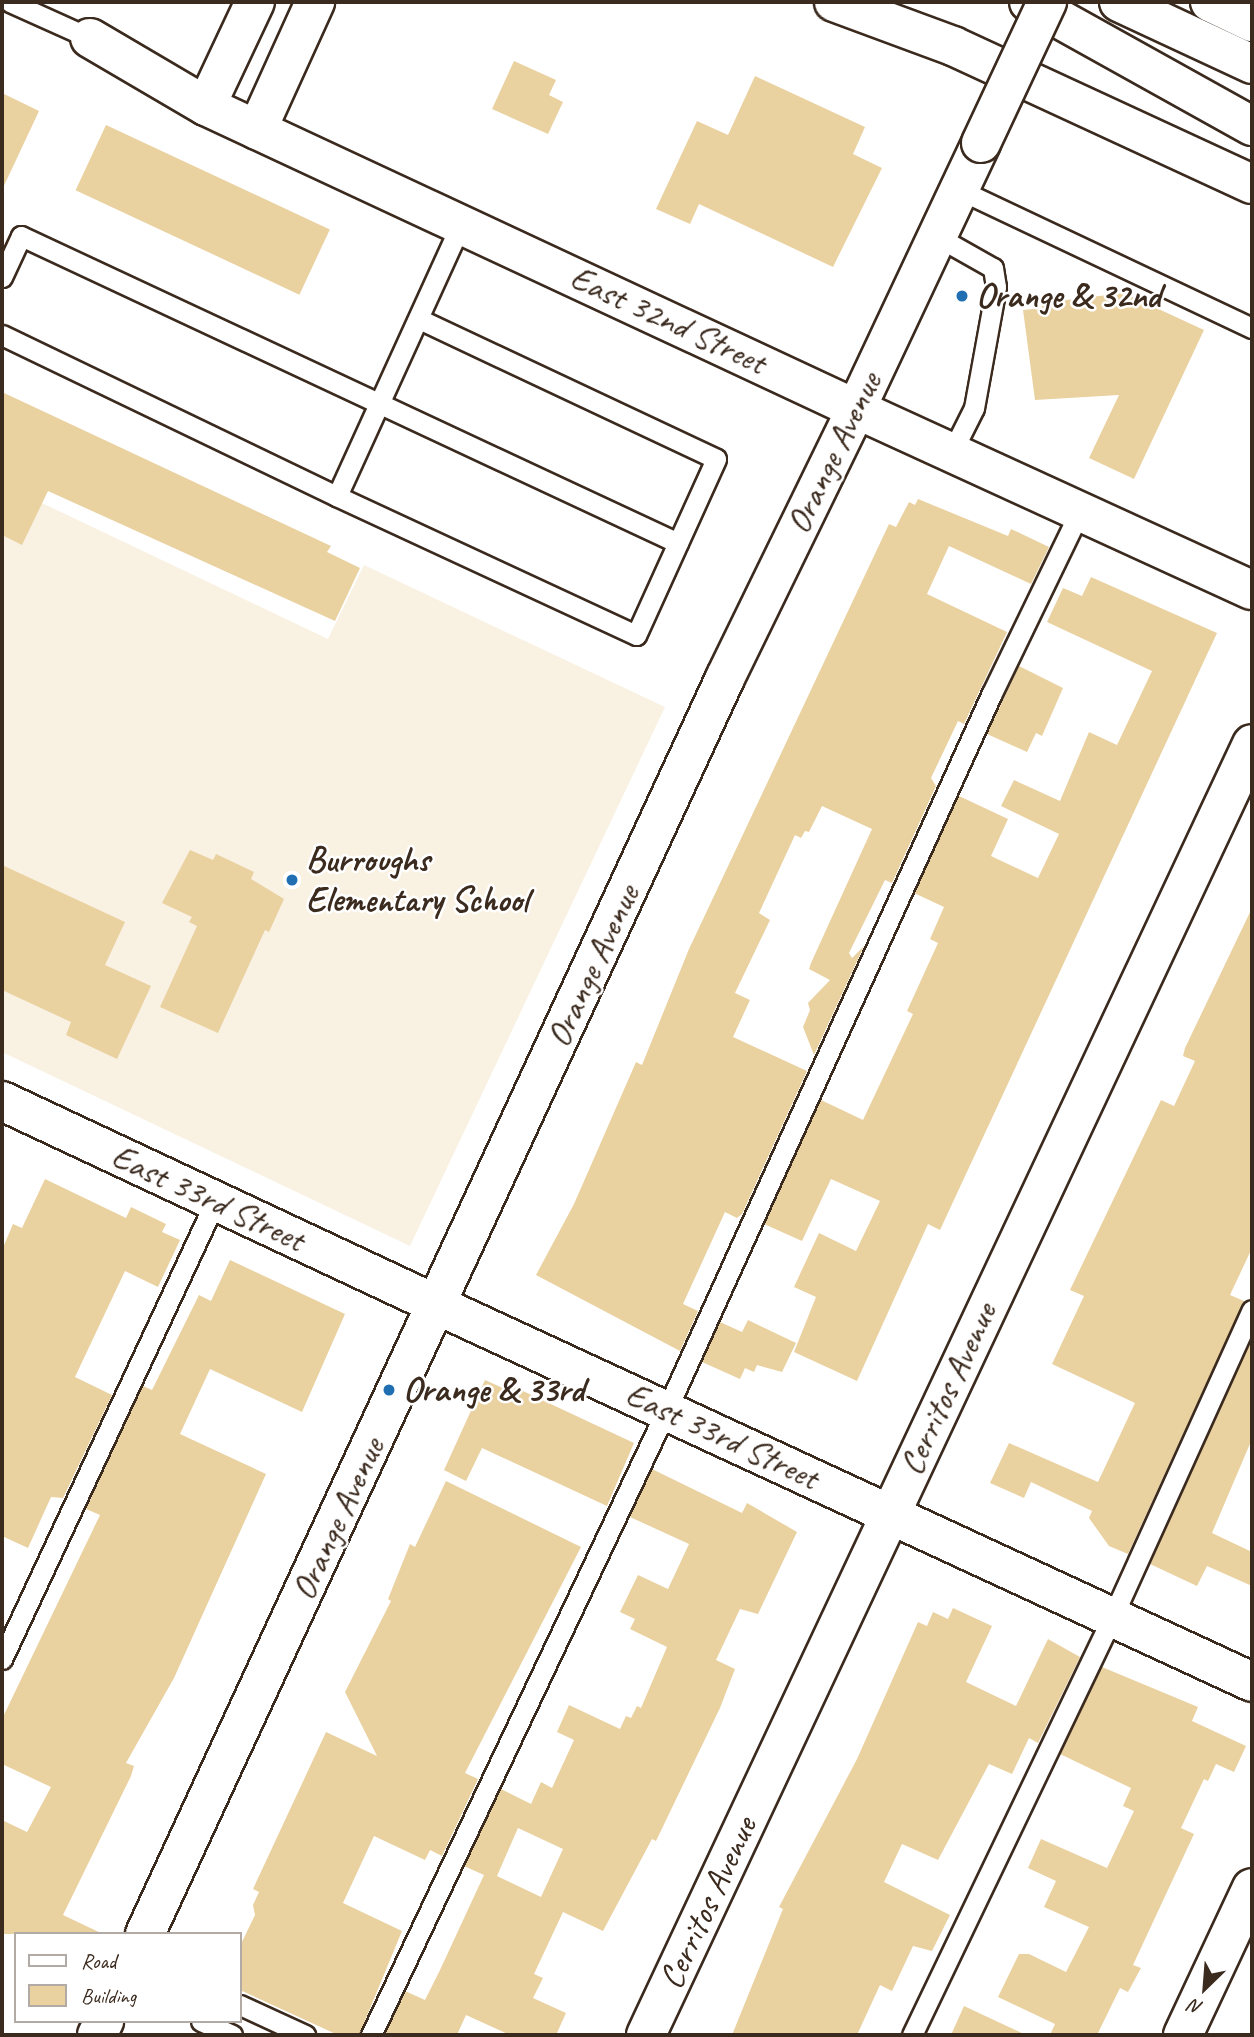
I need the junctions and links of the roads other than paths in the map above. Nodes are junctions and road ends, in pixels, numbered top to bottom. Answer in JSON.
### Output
{"nodes":[{"id":1,"x":10,"y":2,"type":"edge"},
{"id":2,"x":256,"y":2,"type":"edge"},
{"id":3,"x":315,"y":2,"type":"edge"},
{"id":4,"x":834,"y":2,"type":"edge"},
{"id":5,"x":1029,"y":2,"type":"edge"},
{"id":6,"x":1047,"y":2,"type":"edge"},
{"id":7,"x":1119,"y":2,"type":"edge"},
{"id":8,"x":1210,"y":2,"type":"edge"},
{"id":9,"x":1252,"y":22,"type":"edge"},
{"id":10,"x":90,"y":38,"type":"joint"},
{"id":11,"x":1252,"y":64,"type":"edge"},
{"id":12,"x":206,"y":106,"type":"junction"},
{"id":13,"x":1252,"y":126,"type":"edge"},
{"id":14,"x":257,"y":130,"type":"junction"},
{"id":15,"x":1252,"y":184,"type":"edge"},
{"id":16,"x":960,"y":190,"type":"junction"},
{"id":17,"x":461,"y":224,"type":"junction"},
{"id":18,"x":937,"y":237,"type":"junction"},
{"id":19,"x":2,"y":277,"type":"edge"},
{"id":20,"x":419,"y":319,"type":"junction"},
{"id":21,"x":1252,"y":328,"type":"edge"},
{"id":22,"x":2,"y":335,"type":"edge"},
{"id":23,"x":379,"y":405,"type":"junction"},
{"id":24,"x":856,"y":409,"type":"junction"},
{"id":25,"x":952,"y":452,"type":"junction"},
{"id":26,"x":337,"y":496,"type":"junction"},
{"id":27,"x":1081,"y":509,"type":"junction"},
{"id":28,"x":678,"y":543,"type":"junction"},
{"id":29,"x":1252,"y":590,"type":"edge"},
{"id":30,"x":1252,"y":744,"type":"edge"},
{"id":31,"x":2,"y":1101,"type":"edge"},
{"id":32,"x":215,"y":1202,"type":"junction"},
{"id":33,"x":438,"y":1305,"type":"junction"},
{"id":34,"x":1252,"y":1310,"type":"edge"},
{"id":35,"x":667,"y":1409,"type":"junction"},
{"id":36,"x":889,"y":1515,"type":"junction"},
{"id":37,"x":1112,"y":1618,"type":"junction"},
{"id":38,"x":2,"y":1659,"type":"edge"},
{"id":39,"x":1252,"y":1682,"type":"edge"},
{"id":40,"x":1252,"y":1888,"type":"edge"},
{"id":41,"x":146,"y":1932,"type":"edge"},
{"id":42,"x":242,"y":2006,"type":"edge"},
{"id":43,"x":206,"y":2023,"type":"edge"},
{"id":44,"x":233,"y":2035,"type":"edge"},
{"id":45,"x":305,"y":2035,"type":"edge"},
{"id":46,"x":371,"y":2035,"type":"edge"},
{"id":47,"x":646,"y":2035,"type":"edge"},
{"id":48,"x":912,"y":2035,"type":"edge"},
{"id":49,"x":1183,"y":2035,"type":"edge"}],
"edges":[{"from":1,"to":10,"type":"lane"},
{"from":2,"to":12,"type":"main road"},
{"from":3,"to":14,"type":"main road"},
{"from":4,"to":15,"type":"main road"},
{"from":5,"to":13,"type":"main road"},
{"from":6,"to":16,"type":"main road","name":"Orange Avenue","bridge":true},
{"from":7,"to":11,"type":"main road"},
{"from":8,"to":9,"type":"main road"},
{"from":10,"to":12,"type":"main road","name":"East 32nd Street"},
{"from":12,"to":14,"type":"main road","name":"East 32nd Street"},
{"from":14,"to":17,"type":"main road","name":"East 32nd Street"},
{"from":16,"to":18,"type":"main road","name":"Orange Avenue"},
{"from":16,"to":21,"type":"lane"},
{"from":17,"to":20,"type":"lane"},
{"from":17,"to":24,"type":"main road","name":"East 32nd Street"},
{"from":18,"to":24,"type":"main road","name":"Orange Avenue"},
{"from":18,"to":25,"type":"lane"},
{"from":19,"to":23,"type":"lane"},
{"from":20,"to":23,"type":"lane"},
{"from":20,"to":28,"type":"lane"},
{"from":22,"to":26,"type":"lane"},
{"from":23,"to":26,"type":"lane"},
{"from":23,"to":28,"type":"lane"},
{"from":24,"to":25,"type":"main road","name":"East 32nd Street"},
{"from":24,"to":33,"type":"main road","name":"Orange Avenue"},
{"from":25,"to":27,"type":"main road","name":"East 32nd Street"},
{"from":26,"to":28,"type":"lane"},
{"from":27,"to":29,"type":"main road","name":"East 32nd Street"},
{"from":27,"to":35,"type":"lane"},
{"from":30,"to":36,"type":"main road","name":"Cerritos Avenue"},
{"from":31,"to":32,"type":"main road","name":"East 33rd Street"},
{"from":32,"to":33,"type":"main road","name":"East 33rd Street"},
{"from":32,"to":38,"type":"lane"},
{"from":33,"to":35,"type":"main road","name":"East 33rd Street"},
{"from":33,"to":41,"type":"main road","name":"Orange Avenue"},
{"from":34,"to":37,"type":"lane"},
{"from":35,"to":36,"type":"main road","name":"East 33rd Street"},
{"from":35,"to":46,"type":"lane"},
{"from":36,"to":37,"type":"main road","name":"East 33rd Street"},
{"from":36,"to":47,"type":"main road","name":"Cerritos Avenue"},
{"from":37,"to":39,"type":"main road","name":"East 33rd Street"},
{"from":37,"to":48,"type":"lane"},
{"from":40,"to":49,"type":"main road"},
{"from":42,"to":45,"type":"lane"},
{"from":43,"to":44,"type":"lane"}]}
